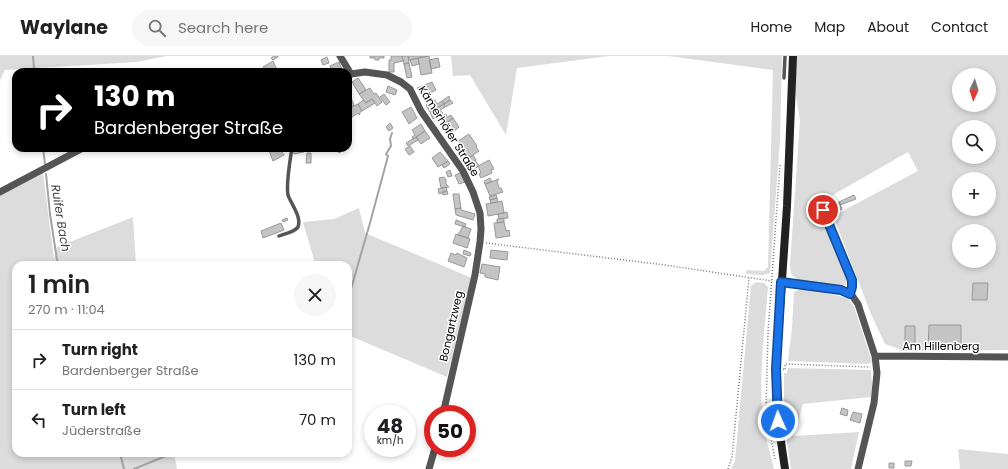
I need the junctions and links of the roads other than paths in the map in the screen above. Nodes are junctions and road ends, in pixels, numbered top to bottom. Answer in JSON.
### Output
{"nodes":[{"id":1,"x":340,"y":56,"type":"edge"},
{"id":2,"x":785,"y":56,"type":"edge"},
{"id":3,"x":793,"y":56,"type":"edge"},
{"id":4,"x":346,"y":68,"type":"edge"},
{"id":5,"x":352,"y":75,"type":"edge"},
{"id":6,"x":784,"y":78,"type":"dead end"},
{"id":7,"x":75,"y":152,"type":"edge"},
{"id":8,"x":292,"y":152,"type":"edge"},
{"id":9,"x":0,"y":192,"type":"edge"},
{"id":10,"x":823,"y":210,"type":"dead end"},
{"id":11,"x":279,"y":236,"type":"dead end"},
{"id":12,"x":480,"y":242,"type":"joint"},
{"id":13,"x":781,"y":282,"type":"junction"},
{"id":14,"x":850,"y":294,"type":"junction"},
{"id":15,"x":875,"y":356,"type":"junction"},
{"id":16,"x":1008,"y":357,"type":"edge"},
{"id":17,"x":445,"y":405,"type":"edge"},
{"id":18,"x":432,"y":457,"type":"edge"},
{"id":19,"x":429,"y":469,"type":"edge"},
{"id":20,"x":785,"y":469,"type":"edge"},
{"id":21,"x":858,"y":469,"type":"edge"}],
"edges":[{"from":1,"to":4,"type":"street","name":"Kämerhöfer Straße"},
{"from":2,"to":6,"type":"lane"},
{"from":3,"to":13,"type":"main road"},
{"from":5,"to":12,"type":"street","name":"Kämerhöfer Straße"},
{"from":7,"to":9,"type":"street"},
{"from":8,"to":11,"type":"lane"},
{"from":10,"to":14,"type":"lane"},
{"from":12,"to":17,"type":"street","name":"Bongartzweg"},
{"from":13,"to":14,"type":"street"},
{"from":13,"to":20,"type":"main road"},
{"from":14,"to":15,"type":"street"},
{"from":15,"to":16,"type":"street","name":"Am Hillenberg"},
{"from":15,"to":21,"type":"street"},
{"from":18,"to":19,"type":"street"}]}
